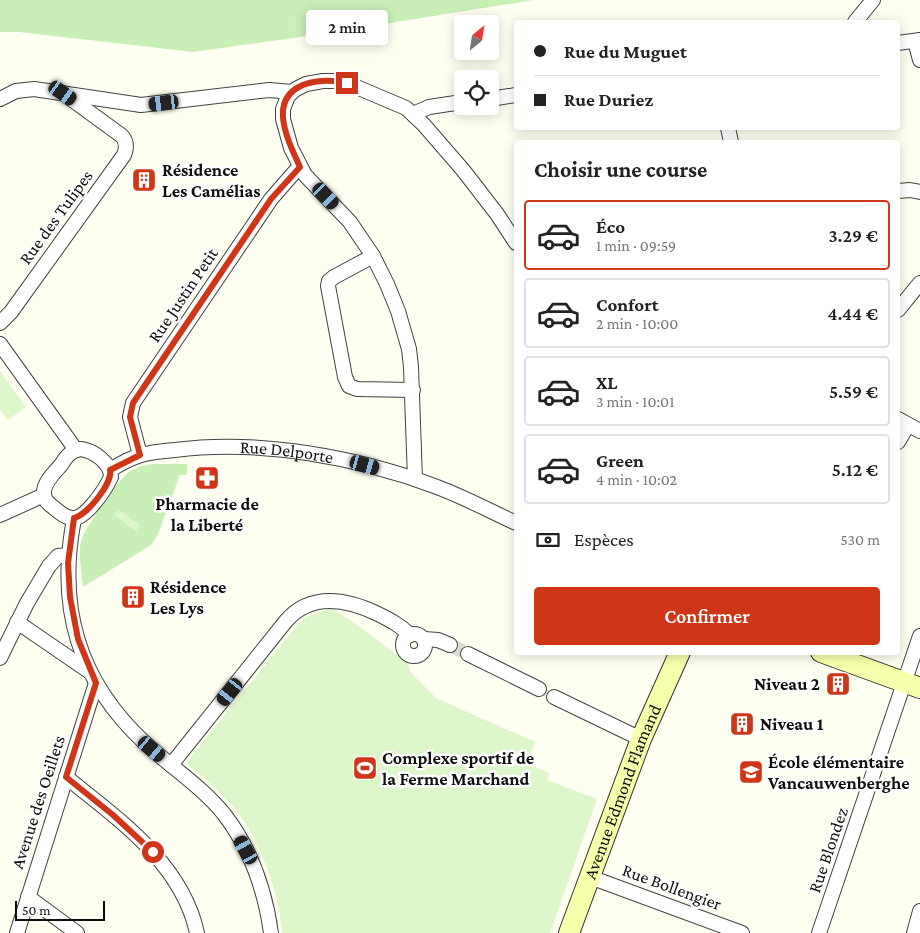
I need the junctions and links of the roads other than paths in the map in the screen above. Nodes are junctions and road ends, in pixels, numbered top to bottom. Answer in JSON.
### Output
{"nodes":[{"id":1,"x":873,"y":0,"type":"edge"},
{"id":2,"x":857,"y":20,"type":"edge"},
{"id":3,"x":918,"y":40,"type":"edge"},
{"id":4,"x":900,"y":43,"type":"edge"},
{"id":5,"x":920,"y":60,"type":"edge"},
{"id":6,"x":292,"y":92,"type":"junction"},
{"id":7,"x":63,"y":93,"type":"junction"},
{"id":8,"x":514,"y":95,"type":"edge"},
{"id":9,"x":499,"y":98,"type":"edge"},
{"id":10,"x":0,"y":99,"type":"edge"},
{"id":11,"x":454,"y":103,"type":"edge"},
{"id":12,"x":413,"y":114,"type":"junction"},
{"id":13,"x":300,"y":167,"type":"junction"},
{"id":14,"x":900,"y":191,"type":"edge"},
{"id":15,"x":920,"y":192,"type":"edge"},
{"id":16,"x":514,"y":240,"type":"edge"},
{"id":17,"x":373,"y":256,"type":"junction"},
{"id":18,"x":920,"y":283,"type":"edge"},
{"id":19,"x":900,"y":308,"type":"edge"},
{"id":20,"x":0,"y":323,"type":"edge"},
{"id":21,"x":0,"y":344,"type":"edge"},
{"id":22,"x":413,"y":390,"type":"junction"},
{"id":23,"x":909,"y":425,"type":"edge"},
{"id":24,"x":900,"y":439,"type":"edge"},
{"id":25,"x":76,"y":450,"type":"junction"},
{"id":26,"x":140,"y":455,"type":"junction"},
{"id":27,"x":110,"y":470,"type":"junction"},
{"id":28,"x":415,"y":479,"type":"junction"},
{"id":29,"x":44,"y":495,"type":"junction"},
{"id":30,"x":0,"y":515,"type":"edge"},
{"id":31,"x":74,"y":518,"type":"junction"},
{"id":32,"x":514,"y":522,"type":"edge"},
{"id":33,"x":69,"y":555,"type":"junction"},
{"id":34,"x":17,"y":622,"type":"junction"},
{"id":35,"x":410,"y":635,"type":"junction"},
{"id":36,"x":920,"y":636,"type":"edge"},
{"id":37,"x":424,"y":638,"type":"junction"},
{"id":38,"x":450,"y":645,"type":"tunnel mouth"},
{"id":39,"x":468,"y":654,"type":"tunnel mouth"},
{"id":40,"x":679,"y":655,"type":"edge"},
{"id":41,"x":830,"y":655,"type":"edge"},
{"id":42,"x":0,"y":658,"type":"edge"},
{"id":43,"x":93,"y":678,"type":"junction"},
{"id":44,"x":912,"y":685,"type":"edge"},
{"id":45,"x":539,"y":689,"type":"dead end"},
{"id":46,"x":554,"y":697,"type":"dead end"},
{"id":47,"x":641,"y":739,"type":"junction"},
{"id":48,"x":171,"y":765,"type":"junction"},
{"id":49,"x":66,"y":777,"type":"junction"},
{"id":50,"x":590,"y":877,"type":"junction"},
{"id":51,"x":28,"y":898,"type":"junction"},
{"id":52,"x":920,"y":911,"type":"edge"},
{"id":53,"x":17,"y":933,"type":"edge"},
{"id":54,"x":76,"y":933,"type":"edge"},
{"id":55,"x":197,"y":933,"type":"edge"},
{"id":56,"x":271,"y":933,"type":"edge"},
{"id":57,"x":570,"y":933,"type":"edge"},
{"id":58,"x":742,"y":933,"type":"edge"},
{"id":59,"x":819,"y":933,"type":"edge"},
{"id":60,"x":914,"y":933,"type":"edge"}],
"edges":[{"from":1,"to":2,"type":"street"},
{"from":3,"to":4,"type":"street"},
{"from":3,"to":5,"type":"street"},
{"from":6,"to":7,"type":"street"},
{"from":6,"to":12,"type":"street"},
{"from":6,"to":13,"type":"street"},
{"from":7,"to":10,"type":"street"},
{"from":7,"to":20,"type":"street","name":"Rue des Tulipes"},
{"from":8,"to":9,"type":"street"},
{"from":11,"to":12,"type":"street"},
{"from":12,"to":16,"type":"street"},
{"from":13,"to":17,"type":"street"},
{"from":13,"to":26,"type":"street","name":"Rue Justin Petit"},
{"from":14,"to":15,"type":"street"},
{"from":17,"to":22,"type":"street"},
{"from":17,"to":22,"type":"street"},
{"from":18,"to":19,"type":"street"},
{"from":21,"to":25,"type":"street"},
{"from":22,"to":28,"type":"street"},
{"from":23,"to":24,"type":"street"},
{"from":25,"to":27,"type":"street"},
{"from":25,"to":29,"type":"street"},
{"from":26,"to":27,"type":"street","name":"Rue Delporte"},
{"from":26,"to":28,"type":"street","name":"Rue Delporte"},
{"from":27,"to":31,"type":"street"},
{"from":28,"to":32,"type":"street","name":"Rue Delporte"},
{"from":29,"to":30,"type":"street"},
{"from":29,"to":31,"type":"street"},
{"from":31,"to":33,"type":"street"},
{"from":33,"to":34,"type":"street"},
{"from":33,"to":43,"type":"street"},
{"from":34,"to":42,"type":"street"},
{"from":34,"to":43,"type":"street"},
{"from":35,"to":37,"type":"street"},
{"from":35,"to":37,"type":"street"},
{"from":35,"to":48,"type":"street"},
{"from":36,"to":44,"type":"street","name":"Rue Blondez"},
{"from":37,"to":38,"type":"street"},
{"from":39,"to":45,"type":"street"},
{"from":40,"to":47,"type":"street","name":"Avenue Edmond Flamand"},
{"from":41,"to":44,"type":"street"},
{"from":43,"to":48,"type":"street"},
{"from":43,"to":49,"type":"street","name":"Avenue des Oeillets"},
{"from":44,"to":59,"type":"street","name":"Rue Blondez"},
{"from":46,"to":47,"type":"street"},
{"from":47,"to":50,"type":"street","name":"Avenue Edmond Flamand"},
{"from":48,"to":56,"type":"street"},
{"from":49,"to":51,"type":"street","name":"Avenue des Oeillets"},
{"from":49,"to":55,"type":"street"},
{"from":50,"to":57,"type":"street","name":"Avenue Edmond Flamand"},
{"from":50,"to":58,"type":"street","name":"Rue Bollengier"},
{"from":51,"to":53,"type":"street","name":"Avenue des Oeillets"},
{"from":51,"to":54,"type":"street"},
{"from":52,"to":60,"type":"street"}]}
